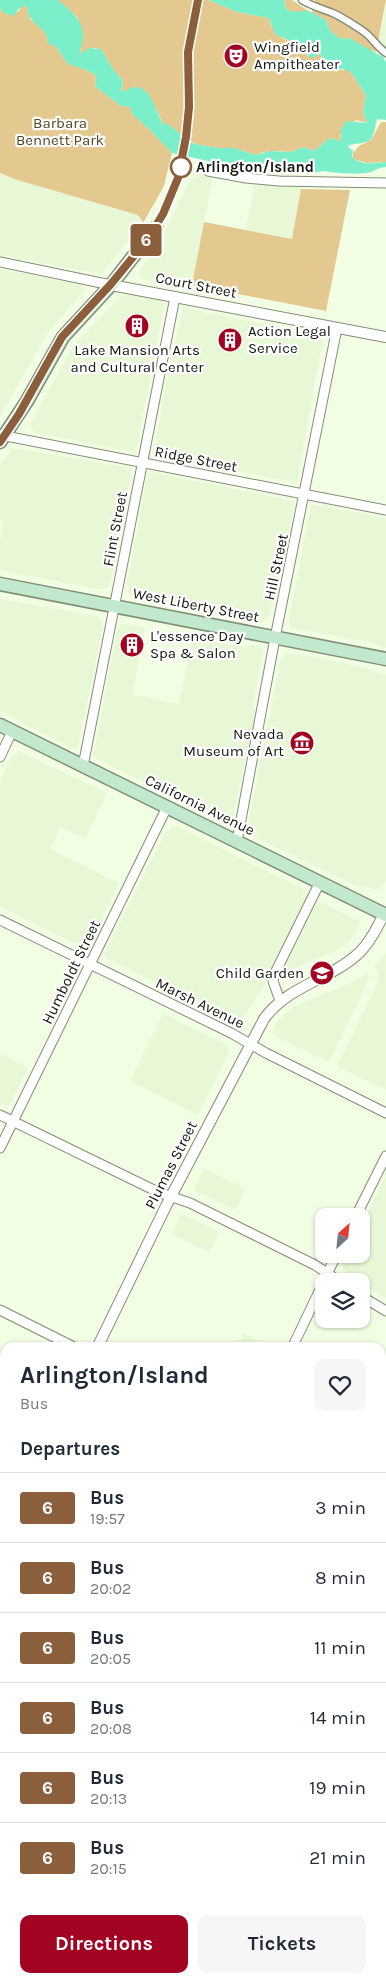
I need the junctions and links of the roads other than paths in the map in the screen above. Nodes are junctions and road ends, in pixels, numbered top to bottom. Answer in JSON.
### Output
{"nodes":[{"id":1,"x":302,"y":0,"type":"edge"},
{"id":2,"x":386,"y":53,"type":"edge"},
{"id":3,"x":208,"y":171,"type":"dead end"},
{"id":4,"x":386,"y":183,"type":"edge"},
{"id":5,"x":156,"y":227,"type":"dead end"},
{"id":6,"x":0,"y":262,"type":"edge"},
{"id":7,"x":111,"y":284,"type":"junction"},
{"id":8,"x":175,"y":297,"type":"junction"},
{"id":9,"x":337,"y":328,"type":"junction"},
{"id":10,"x":386,"y":337,"type":"edge"},
{"id":11,"x":2,"y":438,"type":"edge"},
{"id":12,"x":142,"y":463,"type":"junction"},
{"id":13,"x":304,"y":494,"type":"junction"},
{"id":14,"x":386,"y":510,"type":"edge"},
{"id":15,"x":0,"y":584,"type":"edge"},
{"id":16,"x":113,"y":606,"type":"junction"},
{"id":17,"x":275,"y":638,"type":"junction"},
{"id":18,"x":386,"y":659,"type":"edge"},
{"id":19,"x":0,"y":725,"type":"edge"},
{"id":20,"x":12,"y":731,"type":"junction"},
{"id":21,"x":0,"y":757,"type":"edge"},
{"id":22,"x":83,"y":766,"type":"junction"},
{"id":23,"x":167,"y":807,"type":"junction"},
{"id":24,"x":237,"y":841,"type":"junction"},
{"id":25,"x":320,"y":882,"type":"junction"},
{"id":26,"x":385,"y":913,"type":"edge"},
{"id":27,"x":0,"y":920,"type":"edge"},
{"id":28,"x":90,"y":965,"type":"junction"},
{"id":29,"x":280,"y":1001,"type":"junction"},
{"id":30,"x":249,"y":1044,"type":"junction"},
{"id":31,"x":386,"y":1113,"type":"edge"},
{"id":32,"x":0,"y":1115,"type":"edge"},
{"id":33,"x":13,"y":1121,"type":"junction"},
{"id":34,"x":0,"y":1148,"type":"edge"},
{"id":35,"x":386,"y":1156,"type":"edge"},
{"id":36,"x":171,"y":1196,"type":"junction"},
{"id":37,"x":360,"y":1208,"type":"edge"},
{"id":38,"x":321,"y":1273,"type":"edge"},
{"id":39,"x":315,"y":1300,"type":"edge"},
{"id":40,"x":370,"y":1301,"type":"edge"},
{"id":41,"x":0,"y":1310,"type":"edge"},
{"id":42,"x":386,"y":1311,"type":"edge"},
{"id":43,"x":64,"y":1342,"type":"edge"},
{"id":44,"x":100,"y":1342,"type":"edge"},
{"id":45,"x":295,"y":1342,"type":"edge"}],
"edges":[{"from":1,"to":2,"type":"street"},
{"from":3,"to":4,"type":"street"},
{"from":5,"to":7,"type":"main road"},
{"from":6,"to":7,"type":"street","name":"Court Street"},
{"from":7,"to":8,"type":"street","name":"Court Street"},
{"from":7,"to":11,"type":"main road"},
{"from":8,"to":9,"type":"street","name":"Court Street"},
{"from":8,"to":12,"type":"street","name":"Flint Street"},
{"from":9,"to":10,"type":"street","name":"Court Street"},
{"from":9,"to":13,"type":"street","name":"Hill Street"},
{"from":11,"to":12,"type":"street","name":"Ridge Street"},
{"from":12,"to":13,"type":"street","name":"Ridge Street"},
{"from":12,"to":16,"type":"street","name":"Flint Street"},
{"from":13,"to":14,"type":"street","name":"Ridge Street"},
{"from":13,"to":17,"type":"street","name":"Hill Street"},
{"from":15,"to":16,"type":"main road","name":"West Liberty Street"},
{"from":16,"to":17,"type":"main road","name":"West Liberty Street"},
{"from":16,"to":22,"type":"street","name":"Flint Street"},
{"from":17,"to":18,"type":"main road","name":"West Liberty Street"},
{"from":17,"to":24,"type":"street","name":"Hill Street"},
{"from":19,"to":20,"type":"main road","name":"California Avenue"},
{"from":20,"to":21,"type":"street"},
{"from":20,"to":22,"type":"main road","name":"California Avenue"},
{"from":22,"to":23,"type":"main road","name":"California Avenue"},
{"from":23,"to":24,"type":"main road","name":"California Avenue"},
{"from":23,"to":28,"type":"street","name":"Humboldt Street"},
{"from":24,"to":25,"type":"main road","name":"California Avenue"},
{"from":25,"to":26,"type":"main road","name":"California Avenue"},
{"from":25,"to":29,"type":"street"},
{"from":26,"to":29,"type":"street","name":"Plumas Street"},
{"from":27,"to":28,"type":"street","name":"Marsh Avenue"},
{"from":28,"to":30,"type":"street","name":"Marsh Avenue"},
{"from":28,"to":33,"type":"street","name":"Humboldt Street"},
{"from":29,"to":30,"type":"street","name":"Plumas Street"},
{"from":30,"to":31,"type":"street","name":"Marsh Avenue"},
{"from":30,"to":36,"type":"street","name":"Plumas Street"},
{"from":32,"to":33,"type":"street"},
{"from":33,"to":34,"type":"street","name":"Humboldt Street"},
{"from":33,"to":36,"type":"street"},
{"from":35,"to":37,"type":"street"},
{"from":36,"to":38,"type":"street"},
{"from":36,"to":44,"type":"street","name":"Plumas Street"},
{"from":39,"to":45,"type":"street"},
{"from":40,"to":42,"type":"street"},
{"from":41,"to":43,"type":"street"}]}
